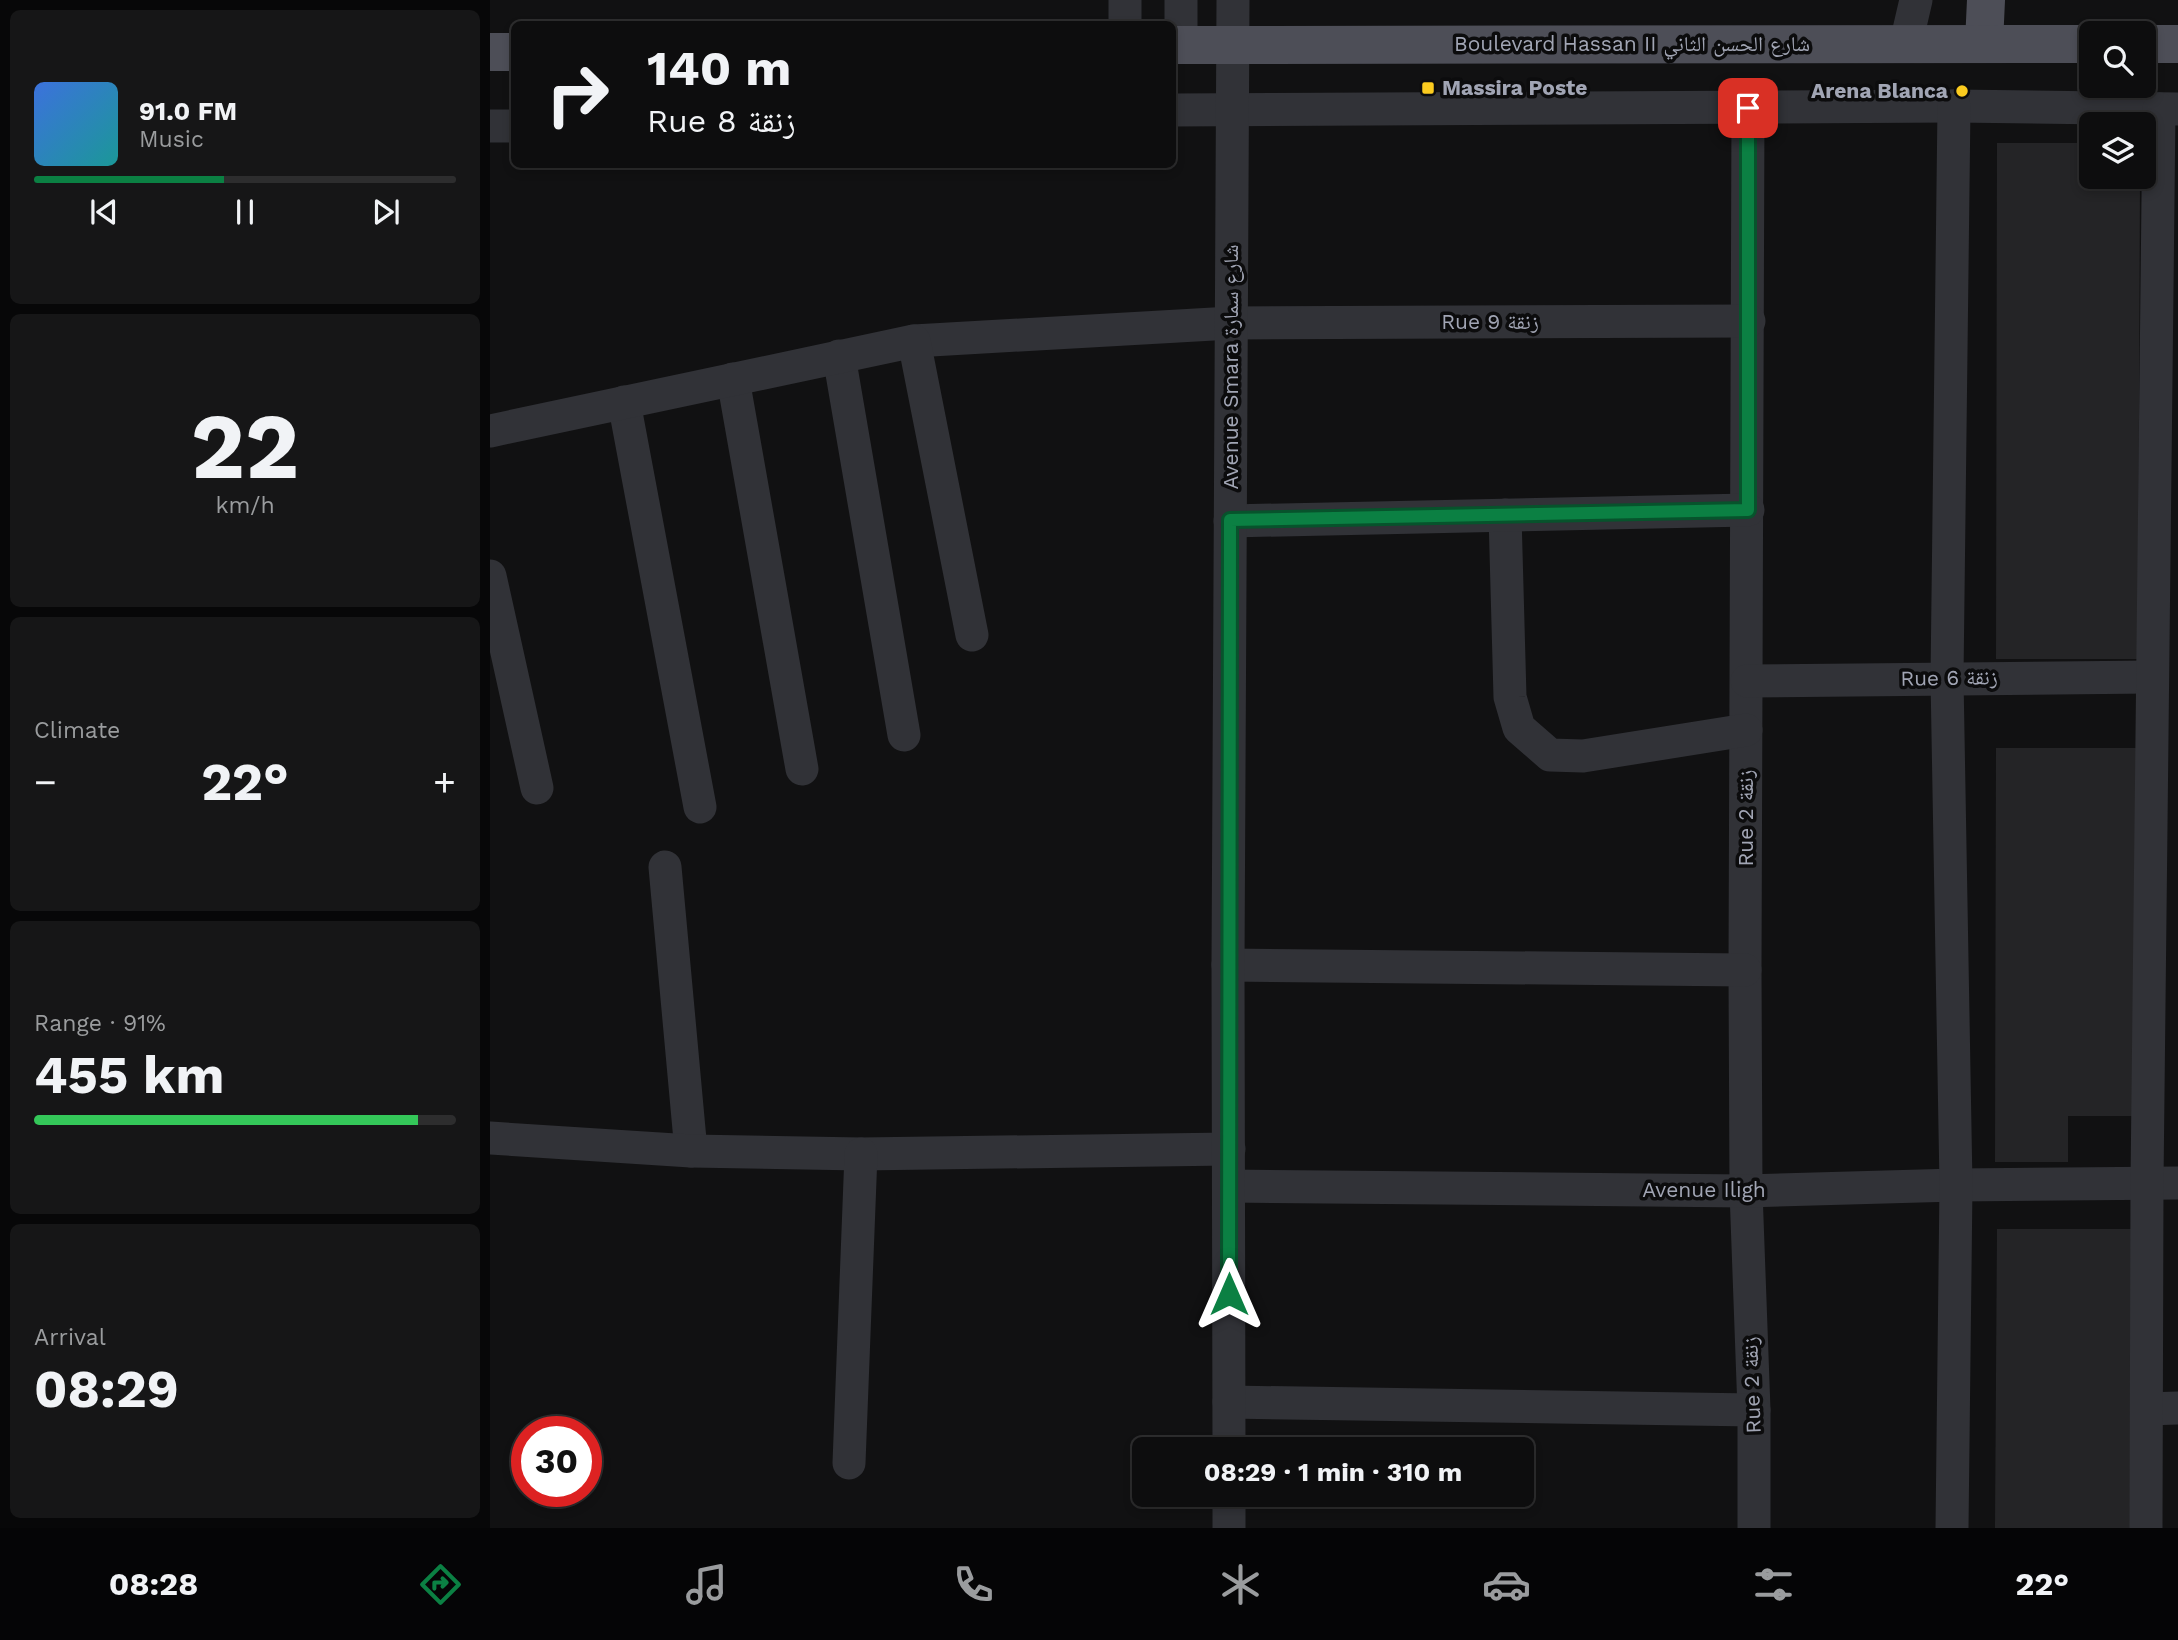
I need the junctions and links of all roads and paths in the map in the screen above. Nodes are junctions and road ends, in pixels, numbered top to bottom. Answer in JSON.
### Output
{"nodes":[{"id":1,"x":1125,"y":0,"type":"edge"},
{"id":2,"x":1181,"y":0,"type":"edge"},
{"id":3,"x":1233,"y":0,"type":"edge"},
{"id":4,"x":1916,"y":0,"type":"edge"},
{"id":5,"x":1986,"y":0,"type":"edge"},
{"id":6,"x":1125,"y":21,"type":"edge"},
{"id":7,"x":1906,"y":43,"type":"junction"},
{"id":8,"x":1984,"y":43,"type":"junction"},
{"id":9,"x":1233,"y":44,"type":"junction"},
{"id":10,"x":2079,"y":44,"type":"edge"},
{"id":11,"x":2156,"y":44,"type":"edge"},
{"id":12,"x":2178,"y":44,"type":"edge"},
{"id":13,"x":1177,"y":45,"type":"edge"},
{"id":14,"x":490,"y":52,"type":"edge"},
{"id":15,"x":511,"y":52,"type":"edge"},
{"id":16,"x":1954,"y":106,"type":"junction"},
{"id":17,"x":1748,"y":108,"type":"junction"},
{"id":18,"x":1233,"y":109,"type":"junction"},
{"id":19,"x":2168,"y":109,"type":"edge"},
{"id":20,"x":1176,"y":110,"type":"edge"},
{"id":21,"x":490,"y":126,"type":"edge"},
{"id":22,"x":511,"y":126,"type":"edge"},
{"id":23,"x":1749,"y":321,"type":"junction"},
{"id":24,"x":2167,"y":321,"type":"edge"},
{"id":25,"x":1231,"y":323,"type":"junction"},
{"id":26,"x":914,"y":341,"type":"junction"},
{"id":27,"x":839,"y":356,"type":"junction"},
{"id":28,"x":733,"y":379,"type":"junction"},
{"id":29,"x":624,"y":402,"type":"junction"},
{"id":30,"x":490,"y":430,"type":"edge"},
{"id":31,"x":1748,"y":510,"type":"junction"},
{"id":32,"x":1504,"y":515,"type":"junction"},
{"id":33,"x":1230,"y":520,"type":"junction"},
{"id":34,"x":2166,"y":525,"type":"edge"},
{"id":35,"x":490,"y":576,"type":"edge"},
{"id":36,"x":972,"y":635,"type":"dead end"},
{"id":37,"x":2151,"y":677,"type":"junction"},
{"id":38,"x":1947,"y":678,"type":"junction"},
{"id":39,"x":1747,"y":681,"type":"junction"},
{"id":40,"x":1746,"y":730,"type":"junction"},
{"id":41,"x":904,"y":735,"type":"dead end"},
{"id":42,"x":802,"y":769,"type":"dead end"},
{"id":43,"x":537,"y":788,"type":"dead end"},
{"id":44,"x":700,"y":807,"type":"dead end"},
{"id":45,"x":665,"y":867,"type":"dead end"},
{"id":46,"x":1228,"y":965,"type":"junction"},
{"id":47,"x":1745,"y":970,"type":"junction"},
{"id":48,"x":2164,"y":975,"type":"edge"},
{"id":49,"x":490,"y":1138,"type":"edge"},
{"id":50,"x":1229,"y":1149,"type":"junction"},
{"id":51,"x":691,"y":1151,"type":"junction"},
{"id":52,"x":861,"y":1154,"type":"junction"},
{"id":53,"x":2162,"y":1183,"type":"edge"},
{"id":54,"x":1956,"y":1185,"type":"junction"},
{"id":55,"x":1229,"y":1186,"type":"junction"},
{"id":56,"x":1746,"y":1191,"type":"junction"},
{"id":57,"x":1229,"y":1402,"type":"junction"},
{"id":58,"x":2162,"y":1409,"type":"edge"},
{"id":59,"x":1754,"y":1410,"type":"junction"},
{"id":60,"x":1229,"y":1437,"type":"edge"},
{"id":61,"x":849,"y":1463,"type":"dead end"},
{"id":62,"x":1229,"y":1507,"type":"edge"},
{"id":63,"x":1229,"y":1528,"type":"edge"},
{"id":64,"x":1754,"y":1528,"type":"edge"},
{"id":65,"x":1952,"y":1528,"type":"edge"},
{"id":66,"x":2147,"y":1528,"type":"edge"}],
"edges":[{"from":1,"to":6,"type":"street"},
{"from":2,"to":13,"type":"street"},
{"from":3,"to":9,"type":"street","name":"Avenue Smara شارع سمارة"},
{"from":4,"to":7,"type":"street"},
{"from":5,"to":8,"type":"main road"},
{"from":7,"to":8,"type":"main road","name":"Boulevard Hassan II شارع الحسن الثاني"},
{"from":7,"to":9,"type":"main road","name":"Boulevard Hassan II شارع الحسن الثاني"},
{"from":8,"to":10,"type":"main road","name":"Boulevard Hassan II شارع الحسن الثاني"},
{"from":9,"to":13,"type":"main road","name":"Boulevard Hassan II شارع الحسن الثاني"},
{"from":9,"to":18,"type":"street","name":"Avenue Smara شارع سمارة"},
{"from":11,"to":12,"type":"main road"},
{"from":14,"to":15,"type":"main road"},
{"from":16,"to":17,"type":"street"},
{"from":16,"to":19,"type":"street"},
{"from":16,"to":38,"type":"street"},
{"from":17,"to":18,"type":"street"},
{"from":17,"to":23,"type":"street","name":"Rue 2 زنقة"},
{"from":18,"to":20,"type":"street"},
{"from":18,"to":25,"type":"street","name":"Avenue Smara شارع سمارة"},
{"from":19,"to":24,"type":"street"},
{"from":21,"to":22,"type":"street"},
{"from":23,"to":25,"type":"street","name":"Rue 9 زنقة"},
{"from":23,"to":31,"type":"street","name":"Rue 2 زنقة"},
{"from":24,"to":34,"type":"street"},
{"from":25,"to":26,"type":"street","name":"Rue 9 زنقة"},
{"from":25,"to":33,"type":"street","name":"Avenue Smara شارع سمارة"},
{"from":26,"to":27,"type":"street","name":"Rue 9 زنقة"},
{"from":26,"to":36,"type":"street"},
{"from":27,"to":28,"type":"street","name":"Rue 9 زنقة"},
{"from":27,"to":41,"type":"street"},
{"from":28,"to":29,"type":"street","name":"Rue 9 زنقة"},
{"from":28,"to":42,"type":"street"},
{"from":29,"to":30,"type":"street","name":"Rue 9 زنقة"},
{"from":29,"to":44,"type":"street"},
{"from":31,"to":32,"type":"street"},
{"from":31,"to":39,"type":"street","name":"Rue 2 زنقة"},
{"from":32,"to":33,"type":"street"},
{"from":32,"to":40,"type":"street"},
{"from":33,"to":46,"type":"street","name":"Avenue Smara شارع سمارة"},
{"from":34,"to":37,"type":"street"},
{"from":35,"to":43,"type":"street"},
{"from":37,"to":38,"type":"street","name":"Rue 6 زنقة"},
{"from":37,"to":48,"type":"street"},
{"from":38,"to":39,"type":"street","name":"Rue 6 زنقة"},
{"from":38,"to":54,"type":"street"},
{"from":39,"to":40,"type":"street","name":"Rue 2 زنقة"},
{"from":40,"to":47,"type":"street","name":"Rue 2 زنقة"},
{"from":45,"to":51,"type":"street"},
{"from":46,"to":47,"type":"street"},
{"from":46,"to":50,"type":"street","name":"Avenue Smara شارع سمارة"},
{"from":47,"to":56,"type":"street","name":"Rue 2 زنقة"},
{"from":48,"to":53,"type":"street"},
{"from":49,"to":51,"type":"street"},
{"from":50,"to":52,"type":"street"},
{"from":50,"to":55,"type":"street","name":"Avenue Smara شارع سمارة"},
{"from":51,"to":52,"type":"street"},
{"from":52,"to":61,"type":"street"},
{"from":53,"to":54,"type":"street","name":"Avenue Iligh"},
{"from":53,"to":58,"type":"street"},
{"from":54,"to":56,"type":"street","name":"Avenue Iligh"},
{"from":54,"to":65,"type":"street"},
{"from":55,"to":56,"type":"street","name":"Avenue Iligh"},
{"from":55,"to":57,"type":"street","name":"Avenue Smara شارع سمارة"},
{"from":56,"to":59,"type":"street","name":"Rue 2 زنقة"},
{"from":57,"to":59,"type":"street"},
{"from":57,"to":60,"type":"street","name":"Avenue Smara شارع سمارة"},
{"from":58,"to":66,"type":"street"},
{"from":59,"to":64,"type":"street","name":"Rue 2 زنقة"},
{"from":62,"to":63,"type":"street"}]}
